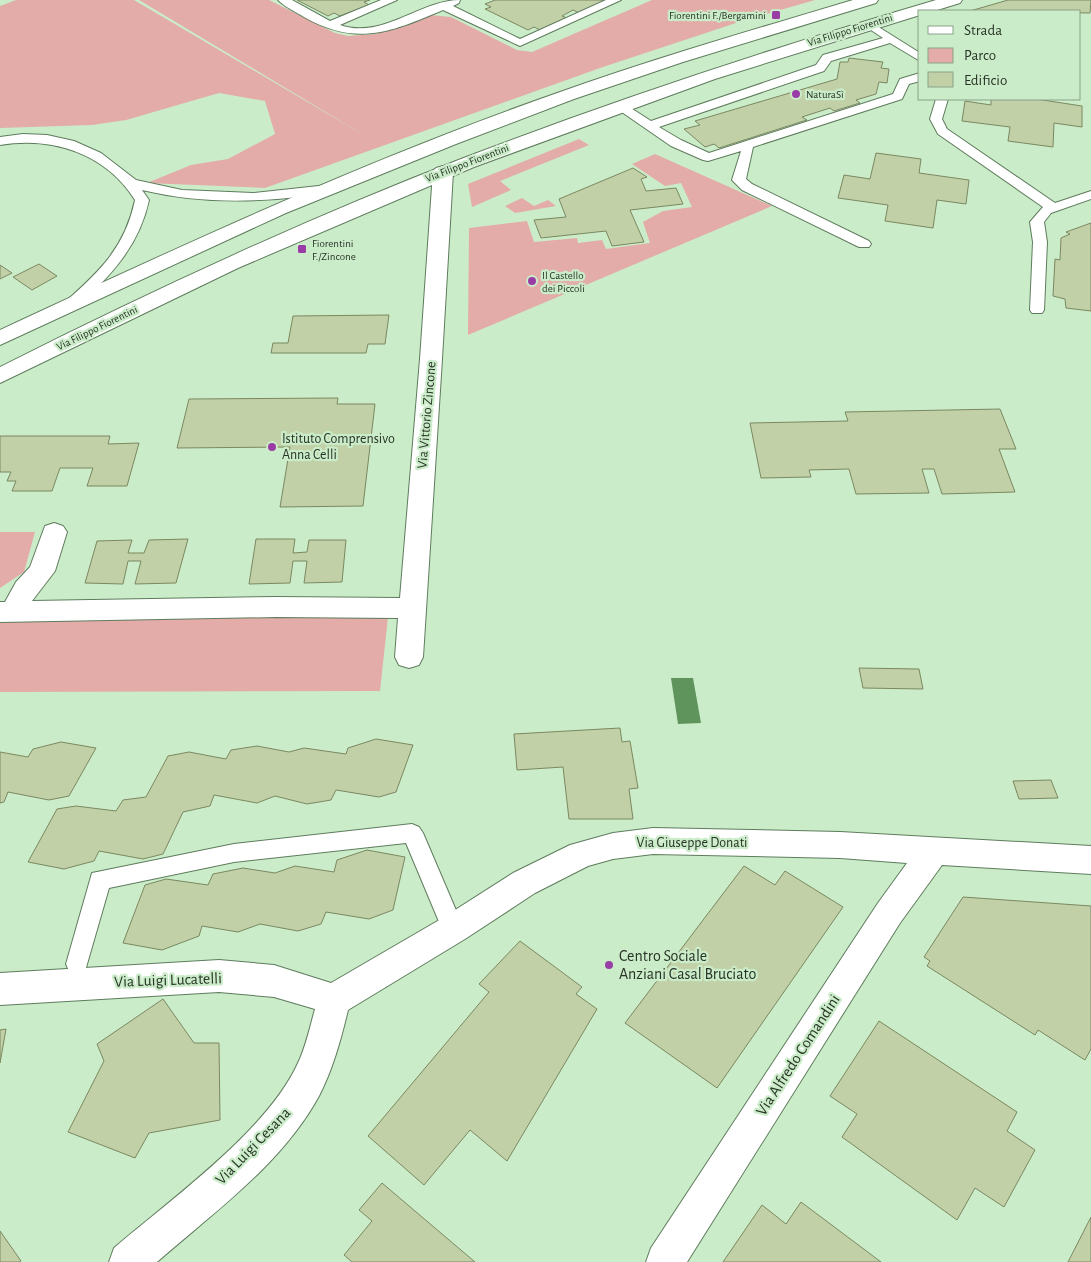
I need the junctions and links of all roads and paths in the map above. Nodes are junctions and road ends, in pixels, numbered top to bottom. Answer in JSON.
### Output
{"nodes":[{"id":1,"x":284,"y":0,"type":"edge"},
{"id":2,"x":391,"y":0,"type":"edge"},
{"id":3,"x":456,"y":0,"type":"edge"},
{"id":4,"x":615,"y":0,"type":"edge"},
{"id":5,"x":870,"y":0,"type":"edge"},
{"id":6,"x":954,"y":0,"type":"edge"},
{"id":7,"x":444,"y":6,"type":"junction"},
{"id":8,"x":918,"y":10,"type":"edge"},
{"id":9,"x":919,"y":10,"type":"edge"},
{"id":10,"x":869,"y":24,"type":"junction"},
{"id":11,"x":331,"y":25,"type":"junction"},
{"id":12,"x":893,"y":39,"type":"junction"},
{"id":13,"x":918,"y":57,"type":"edge"},
{"id":14,"x":918,"y":78,"type":"edge"},
{"id":15,"x":942,"y":100,"type":"edge"},
{"id":16,"x":619,"y":106,"type":"junction"},
{"id":17,"x":649,"y":126,"type":"junction"},
{"id":18,"x":0,"y":141,"type":"edge"},
{"id":19,"x":747,"y":144,"type":"junction"},
{"id":20,"x":442,"y":172,"type":"junction"},
{"id":21,"x":131,"y":183,"type":"junction"},
{"id":22,"x":330,"y":189,"type":"junction"},
{"id":23,"x":1091,"y":195,"type":"edge"},
{"id":24,"x":1054,"y":208,"type":"junction"},
{"id":25,"x":864,"y":244,"type":"dead end"},
{"id":26,"x":68,"y":306,"type":"junction"},
{"id":27,"x":1037,"y":310,"type":"dead end"},
{"id":28,"x":0,"y":338,"type":"edge"},
{"id":29,"x":0,"y":376,"type":"edge"},
{"id":30,"x":54,"y":532,"type":"dead end"},
{"id":31,"x":412,"y":608,"type":"junction"},
{"id":32,"x":7,"y":612,"type":"edge"},
{"id":33,"x":409,"y":657,"type":"dead end"},
{"id":34,"x":934,"y":851,"type":"junction"},
{"id":35,"x":1091,"y":860,"type":"edge"},
{"id":36,"x":453,"y":929,"type":"junction"},
{"id":37,"x":77,"y":964,"type":"dead end"},
{"id":38,"x":0,"y":989,"type":"edge"},
{"id":39,"x":334,"y":1000,"type":"junction"},
{"id":40,"x":128,"y":1262,"type":"edge"},
{"id":41,"x":665,"y":1262,"type":"edge"}],
"edges":[{"from":1,"to":11,"type":"lane"},
{"from":2,"to":11,"type":"lane"},
{"from":3,"to":7,"type":"lane"},
{"from":4,"to":7,"type":"lane"},
{"from":5,"to":22,"type":"main road","name":"Via Filippo Fiorentini"},
{"from":6,"to":9,"type":"main road","name":"Via Filippo Fiorentini"},
{"from":7,"to":11,"type":"lane"},
{"from":8,"to":10,"type":"main road","name":"Via Filippo Fiorentini"},
{"from":10,"to":12,"type":"lane"},
{"from":10,"to":16,"type":"main road","name":"Via Filippo Fiorentini"},
{"from":12,"to":13,"type":"lane"},
{"from":12,"to":17,"type":"lane"},
{"from":14,"to":19,"type":"lane"},
{"from":15,"to":24,"type":"lane"},
{"from":16,"to":17,"type":"lane"},
{"from":16,"to":20,"type":"main road","name":"Via Filippo Fiorentini"},
{"from":17,"to":19,"type":"lane"},
{"from":18,"to":21,"type":"lane"},
{"from":19,"to":25,"type":"lane"},
{"from":20,"to":29,"type":"main road","name":"Via Filippo Fiorentini"},
{"from":20,"to":31,"type":"main road","name":"Via Vittorio Zincone"},
{"from":21,"to":22,"type":"lane"},
{"from":21,"to":26,"type":"lane"},
{"from":22,"to":26,"type":"main road","name":"Via Filippo Fiorentini"},
{"from":23,"to":24,"type":"lane"},
{"from":24,"to":27,"type":"lane"},
{"from":26,"to":28,"type":"main road","name":"Via Filippo Fiorentini"},
{"from":30,"to":32,"type":"main road"},
{"from":31,"to":32,"type":"main road"},
{"from":31,"to":33,"type":"main road","name":"Via Vittorio Zincone"},
{"from":34,"to":35,"type":"main road","name":"Via Giuseppe Donati"},
{"from":34,"to":36,"type":"main road","name":"Via Giuseppe Donati"},
{"from":34,"to":41,"type":"main road","name":"Via Alfredo Comandini"},
{"from":36,"to":37,"type":"lane"},
{"from":36,"to":39,"type":"main road","name":"Via Giuseppe Donati"},
{"from":38,"to":39,"type":"main road","name":"Via Luigi Lucatelli"},
{"from":39,"to":40,"type":"main road","name":"Via Luigi Cesana"}]}
